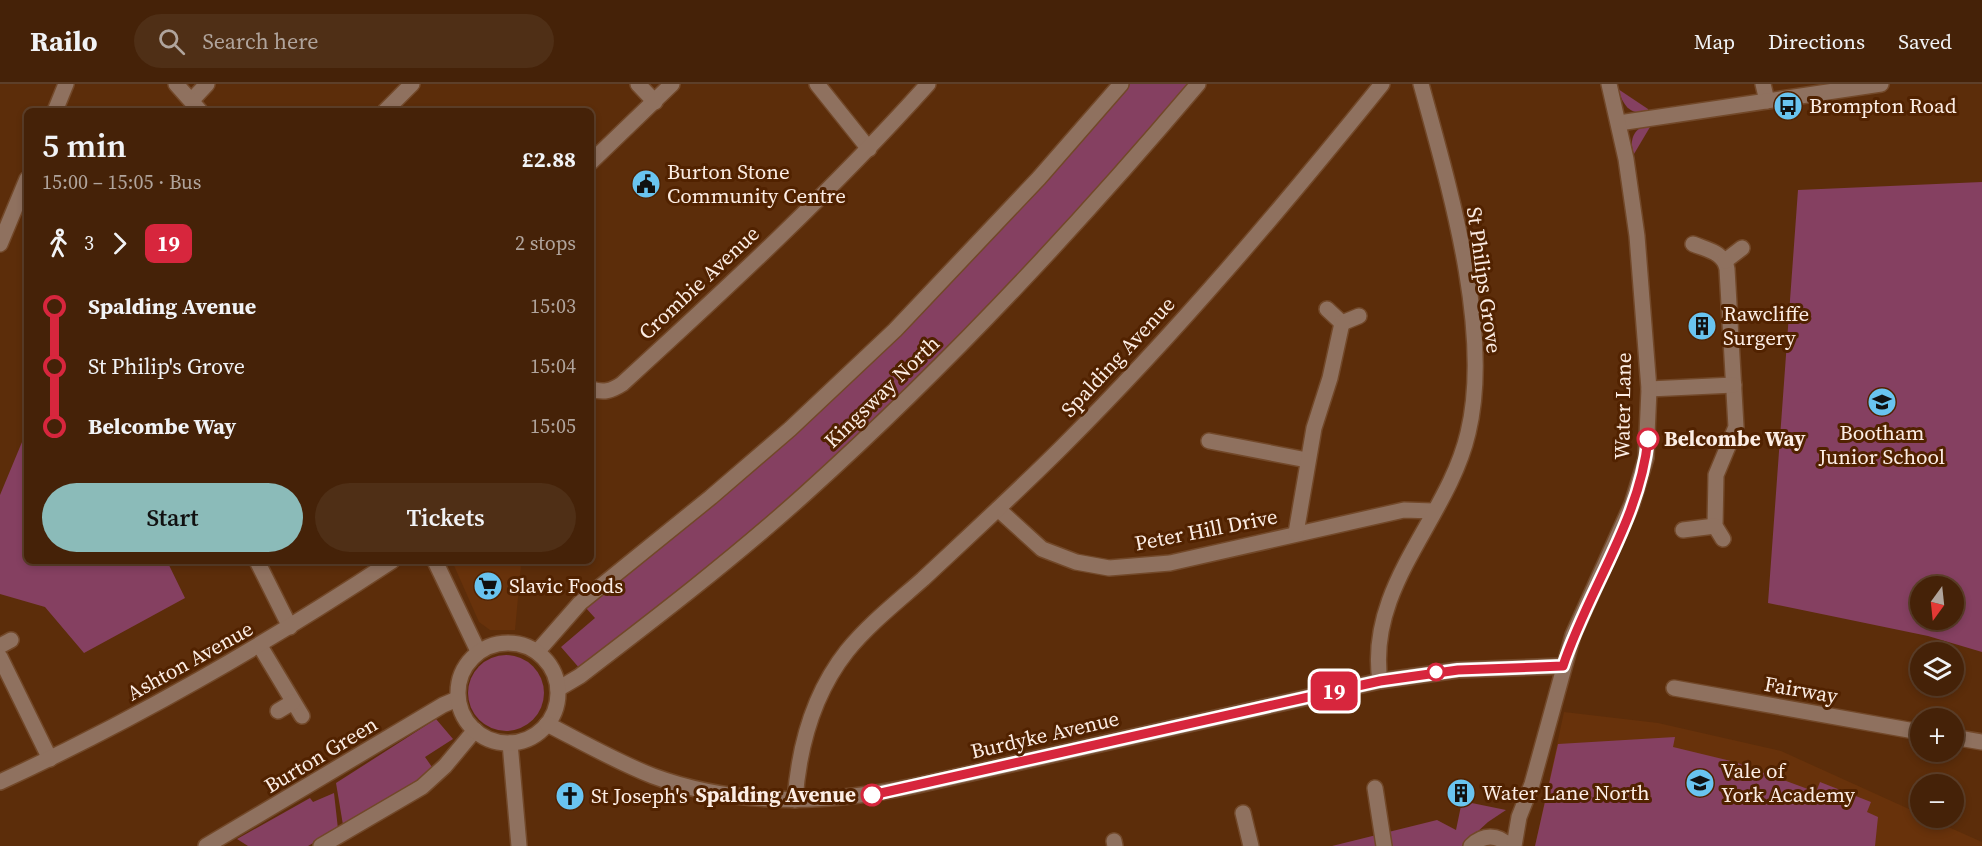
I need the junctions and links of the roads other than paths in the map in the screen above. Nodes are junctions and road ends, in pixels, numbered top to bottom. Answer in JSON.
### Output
{"nodes":[{"id":1,"x":66,"y":84,"type":"edge"},
{"id":2,"x":176,"y":84,"type":"edge"},
{"id":3,"x":207,"y":84,"type":"edge"},
{"id":4,"x":412,"y":84,"type":"edge"},
{"id":5,"x":638,"y":84,"type":"edge"},
{"id":6,"x":672,"y":84,"type":"edge"},
{"id":7,"x":817,"y":84,"type":"edge"},
{"id":8,"x":928,"y":84,"type":"edge"},
{"id":9,"x":1120,"y":84,"type":"edge"},
{"id":10,"x":1198,"y":84,"type":"edge"},
{"id":11,"x":1382,"y":84,"type":"edge"},
{"id":12,"x":1421,"y":84,"type":"edge"},
{"id":13,"x":1609,"y":84,"type":"edge"},
{"id":14,"x":1763,"y":84,"type":"edge"},
{"id":15,"x":1881,"y":84,"type":"edge"},
{"id":16,"x":1767,"y":101,"type":"junction"},
{"id":17,"x":655,"y":102,"type":"junction"},
{"id":18,"x":196,"y":106,"type":"edge"},
{"id":19,"x":56,"y":108,"type":"edge"},
{"id":20,"x":389,"y":108,"type":"edge"},
{"id":21,"x":1619,"y":123,"type":"junction"},
{"id":22,"x":869,"y":149,"type":"junction"},
{"id":23,"x":594,"y":159,"type":"edge"},
{"id":24,"x":24,"y":186,"type":"edge"},
{"id":25,"x":0,"y":244,"type":"edge"},
{"id":26,"x":1693,"y":244,"type":"dead end"},
{"id":27,"x":1742,"y":248,"type":"dead end"},
{"id":28,"x":1725,"y":261,"type":"junction"},
{"id":29,"x":1327,"y":309,"type":"dead end"},
{"id":30,"x":1359,"y":316,"type":"dead end"},
{"id":31,"x":1342,"y":323,"type":"junction"},
{"id":32,"x":1734,"y":385,"type":"junction"},
{"id":33,"x":1649,"y":389,"type":"junction"},
{"id":34,"x":594,"y":390,"type":"edge"},
{"id":35,"x":1209,"y":441,"type":"dead end"},
{"id":36,"x":1307,"y":460,"type":"junction"},
{"id":37,"x":999,"y":509,"type":"junction"},
{"id":38,"x":1433,"y":511,"type":"junction"},
{"id":39,"x":1683,"y":530,"type":"dead end"},
{"id":40,"x":1296,"y":533,"type":"junction"},
{"id":41,"x":258,"y":564,"type":"edge"},
{"id":42,"x":387,"y":564,"type":"edge"},
{"id":43,"x":436,"y":564,"type":"edge"},
{"id":44,"x":290,"y":627,"type":"junction"},
{"id":45,"x":260,"y":646,"type":"junction"},
{"id":46,"x":478,"y":651,"type":"junction"},
{"id":47,"x":537,"y":652,"type":"junction"},
{"id":48,"x":0,"y":657,"type":"edge"},
{"id":49,"x":1563,"y":666,"type":"junction"},
{"id":50,"x":1380,"y":681,"type":"junction"},
{"id":51,"x":1674,"y":688,"type":"dead end"},
{"id":52,"x":558,"y":689,"type":"junction"},
{"id":53,"x":457,"y":699,"type":"junction"},
{"id":54,"x":293,"y":702,"type":"junction"},
{"id":55,"x":278,"y":711,"type":"dead end"},
{"id":56,"x":302,"y":716,"type":"dead end"},
{"id":57,"x":547,"y":724,"type":"junction"},
{"id":58,"x":475,"y":730,"type":"junction"},
{"id":59,"x":1910,"y":730,"type":"edge"},
{"id":60,"x":1964,"y":739,"type":"edge"},
{"id":61,"x":1982,"y":742,"type":"edge"},
{"id":62,"x":510,"y":743,"type":"junction"},
{"id":63,"x":50,"y":759,"type":"junction"},
{"id":64,"x":0,"y":782,"type":"edge"},
{"id":65,"x":1375,"y":788,"type":"dead end"},
{"id":66,"x":795,"y":800,"type":"junction"},
{"id":67,"x":1243,"y":813,"type":"dead end"},
{"id":68,"x":1519,"y":817,"type":"junction"},
{"id":69,"x":1487,"y":837,"type":"junction"},
{"id":70,"x":206,"y":846,"type":"edge"},
{"id":71,"x":321,"y":846,"type":"edge"},
{"id":72,"x":519,"y":846,"type":"edge"},
{"id":73,"x":1251,"y":846,"type":"edge"},
{"id":74,"x":1384,"y":846,"type":"edge"},
{"id":75,"x":1471,"y":846,"type":"edge"},
{"id":76,"x":1509,"y":846,"type":"edge"},
{"id":77,"x":1514,"y":846,"type":"edge"}],
"edges":[{"from":1,"to":19,"type":"street"},
{"from":2,"to":18,"type":"street"},
{"from":3,"to":18,"type":"street"},
{"from":4,"to":20,"type":"street"},
{"from":5,"to":17,"type":"street"},
{"from":6,"to":17,"type":"street"},
{"from":7,"to":22,"type":"street"},
{"from":8,"to":22,"type":"street","name":"Crombie Avenue"},
{"from":9,"to":47,"type":"street","name":"Kingsway North"},
{"from":10,"to":52,"type":"street","name":"Kingsway North"},
{"from":11,"to":37,"type":"street","name":"Spalding Avenue"},
{"from":12,"to":38,"type":"street","name":"St Philips Grove"},
{"from":13,"to":21,"type":"street","name":"Water Lane"},
{"from":14,"to":16,"type":"street"},
{"from":15,"to":16,"type":"street"},
{"from":16,"to":21,"type":"street"},
{"from":17,"to":23,"type":"street"},
{"from":21,"to":33,"type":"street","name":"Water Lane"},
{"from":22,"to":34,"type":"street","name":"Crombie Avenue"},
{"from":24,"to":25,"type":"street"},
{"from":26,"to":28,"type":"street"},
{"from":27,"to":28,"type":"street"},
{"from":28,"to":32,"type":"street"},
{"from":29,"to":31,"type":"street"},
{"from":30,"to":31,"type":"street"},
{"from":31,"to":36,"type":"street","name":"Peter Hill Drive"},
{"from":32,"to":33,"type":"street"},
{"from":32,"to":39,"type":"street"},
{"from":33,"to":49,"type":"street","name":"Water Lane"},
{"from":35,"to":36,"type":"street"},
{"from":36,"to":40,"type":"street","name":"Peter Hill Drive"},
{"from":37,"to":40,"type":"street","name":"Peter Hill Drive"},
{"from":37,"to":66,"type":"street","name":"Spalding Avenue"},
{"from":38,"to":40,"type":"street","name":"Peter Hill Drive"},
{"from":38,"to":50,"type":"street","name":"St Philips Grove"},
{"from":41,"to":44,"type":"street"},
{"from":42,"to":44,"type":"street","name":"Ashton Avenue"},
{"from":43,"to":46,"type":"street"},
{"from":44,"to":45,"type":"street","name":"Ashton Avenue"},
{"from":45,"to":54,"type":"street"},
{"from":45,"to":63,"type":"street","name":"Ashton Avenue"},
{"from":46,"to":47,"type":"street"},
{"from":46,"to":53,"type":"street"},
{"from":47,"to":52,"type":"street"},
{"from":48,"to":63,"type":"street"},
{"from":49,"to":50,"type":"street","name":"Burdyke Avenue"},
{"from":49,"to":68,"type":"street","name":"Water Lane"},
{"from":50,"to":66,"type":"street","name":"Burdyke Avenue"},
{"from":51,"to":59,"type":"street","name":"Fairway"},
{"from":52,"to":57,"type":"street"},
{"from":53,"to":58,"type":"street"},
{"from":53,"to":70,"type":"street","name":"Burton Green"},
{"from":54,"to":55,"type":"street"},
{"from":54,"to":56,"type":"street"},
{"from":57,"to":62,"type":"street"},
{"from":57,"to":66,"type":"street","name":"Burdyke Avenue"},
{"from":58,"to":62,"type":"street"},
{"from":58,"to":71,"type":"street"},
{"from":60,"to":61,"type":"street"},
{"from":62,"to":72,"type":"street"},
{"from":63,"to":64,"type":"street","name":"Ashton Avenue"},
{"from":65,"to":74,"type":"street"},
{"from":67,"to":73,"type":"street"},
{"from":68,"to":69,"type":"street"},
{"from":68,"to":77,"type":"street","name":"Water Lane"},
{"from":69,"to":75,"type":"street"},
{"from":69,"to":76,"type":"street"}]}
